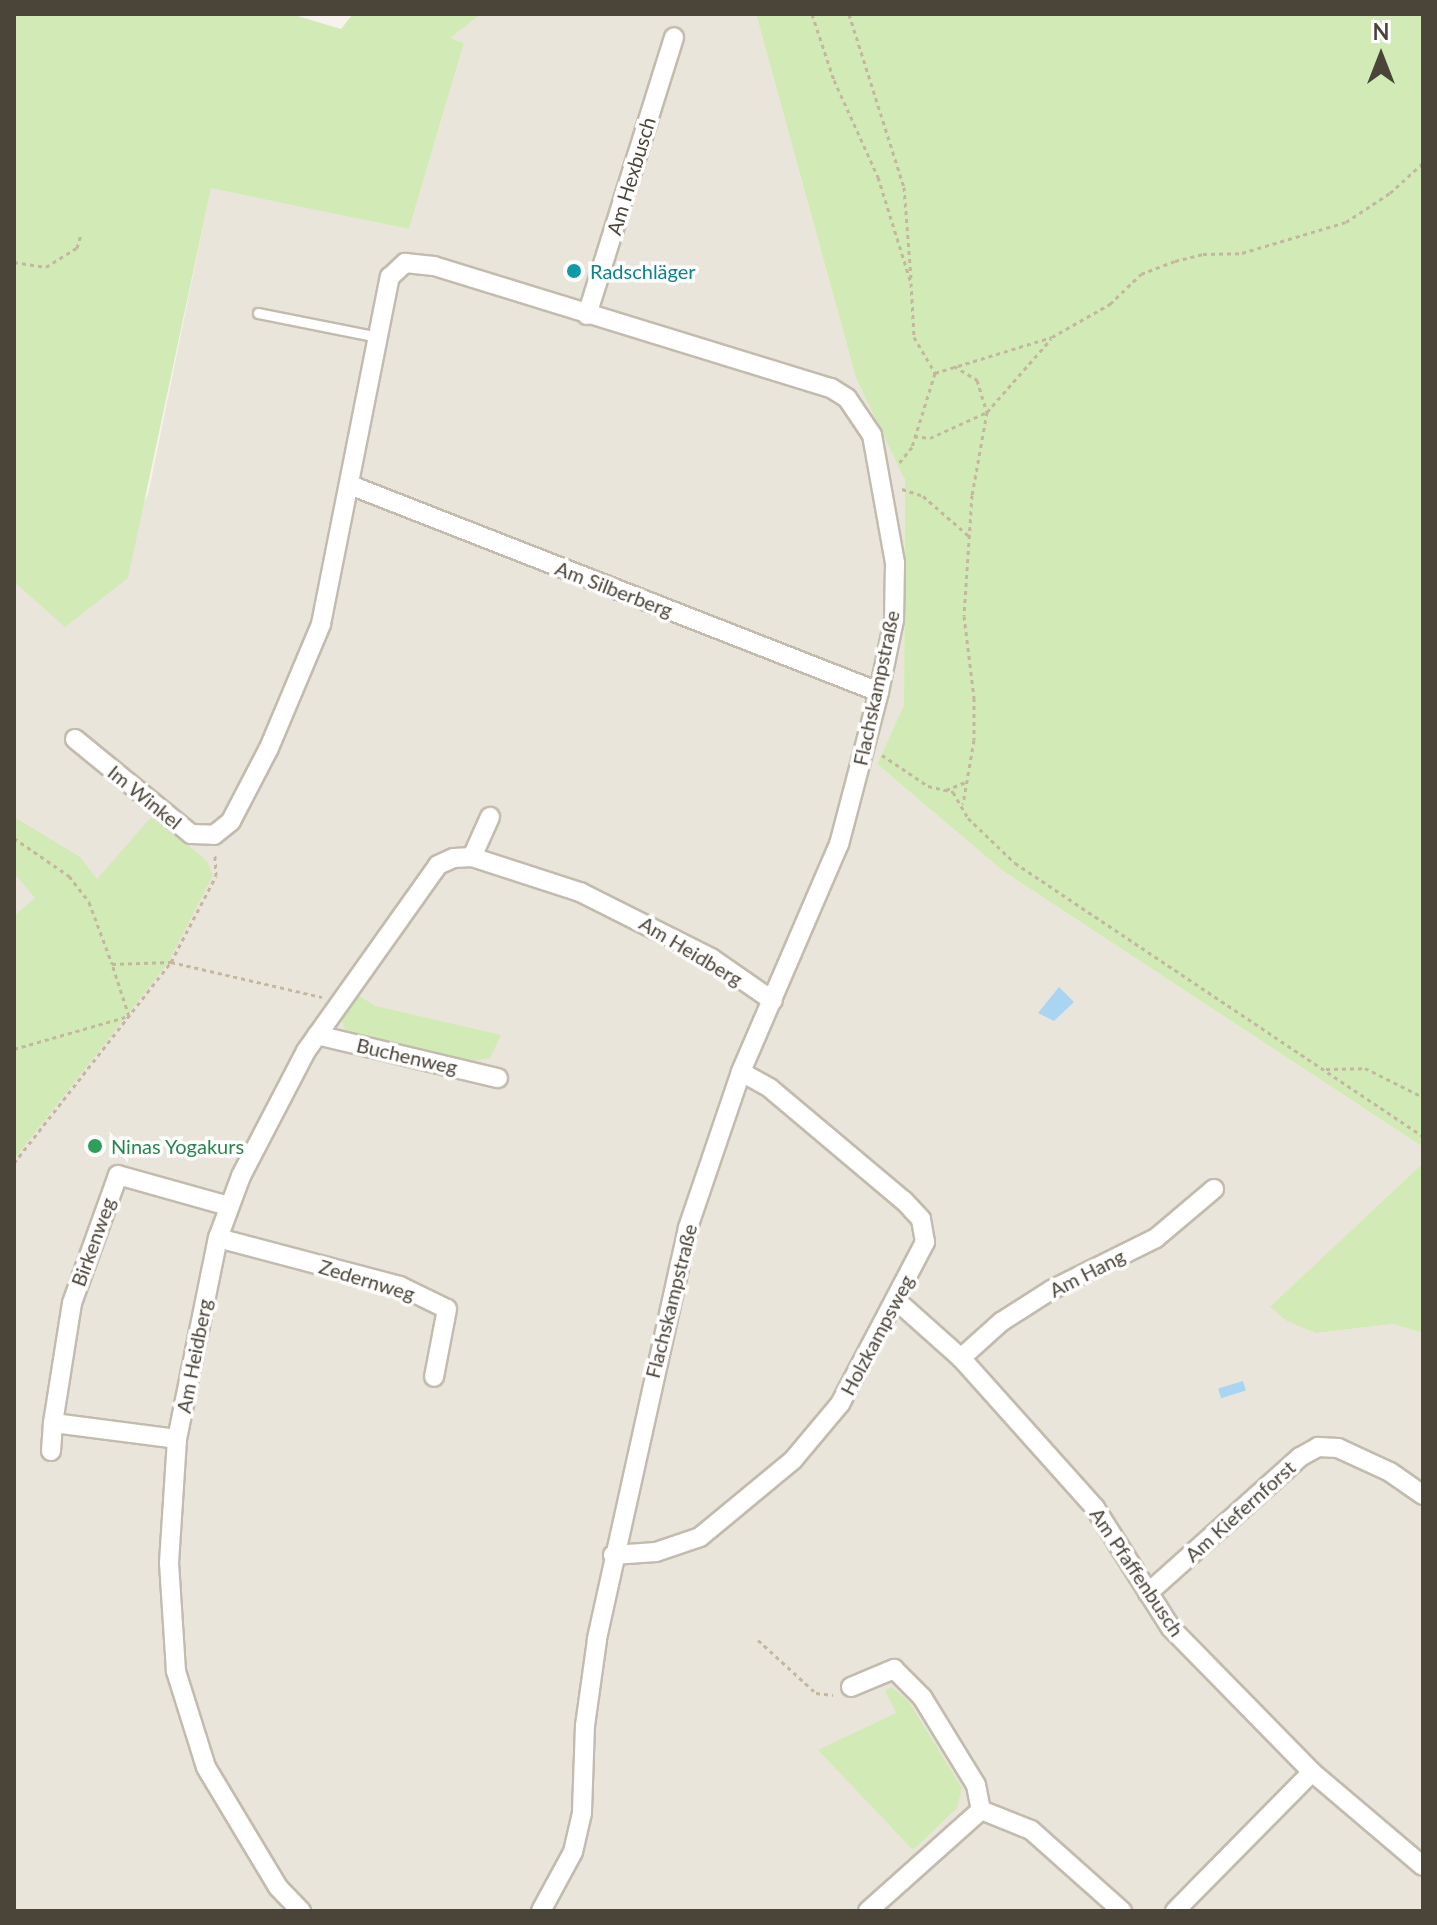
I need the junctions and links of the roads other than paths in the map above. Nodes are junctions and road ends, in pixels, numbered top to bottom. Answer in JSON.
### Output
{"nodes":[{"id":1,"x":674,"y":37,"type":"dead end"},
{"id":2,"x":258,"y":313,"type":"dead end"},
{"id":3,"x":587,"y":315,"type":"junction"},
{"id":4,"x":378,"y":337,"type":"junction"},
{"id":5,"x":350,"y":485,"type":"junction"},
{"id":6,"x":879,"y":692,"type":"junction"},
{"id":7,"x":75,"y":739,"type":"dead end"},
{"id":8,"x":490,"y":817,"type":"dead end"},
{"id":9,"x":214,"y":835,"type":"joint"},
{"id":10,"x":472,"y":857,"type":"junction"},
{"id":11,"x":773,"y":1001,"type":"junction"},
{"id":12,"x":317,"y":1035,"type":"junction"},
{"id":13,"x":741,"y":1072,"type":"junction"},
{"id":14,"x":498,"y":1078,"type":"dead end"},
{"id":15,"x":1214,"y":1189,"type":"dead end"},
{"id":16,"x":228,"y":1206,"type":"junction"},
{"id":17,"x":218,"y":1238,"type":"junction"},
{"id":18,"x":897,"y":1301,"type":"junction"},
{"id":19,"x":961,"y":1358,"type":"junction"},
{"id":20,"x":434,"y":1377,"type":"dead end"},
{"id":21,"x":53,"y":1423,"type":"junction"},
{"id":22,"x":177,"y":1439,"type":"junction"},
{"id":23,"x":51,"y":1451,"type":"dead end"},
{"id":24,"x":1423,"y":1495,"type":"edge"},
{"id":25,"x":613,"y":1555,"type":"junction"},
{"id":26,"x":1148,"y":1593,"type":"junction"},
{"id":27,"x":851,"y":1687,"type":"road end"},
{"id":28,"x":1312,"y":1772,"type":"junction"},
{"id":29,"x":981,"y":1810,"type":"junction"},
{"id":30,"x":1423,"y":1866,"type":"edge"},
{"id":31,"x":301,"y":1911,"type":"edge"},
{"id":32,"x":541,"y":1911,"type":"edge"},
{"id":33,"x":868,"y":1911,"type":"edge"},
{"id":34,"x":1122,"y":1911,"type":"edge"},
{"id":35,"x":1175,"y":1911,"type":"edge"}],
"edges":[{"from":1,"to":3,"type":"street","name":"Am Hexbusch"},
{"from":2,"to":4,"type":"lane"},
{"from":3,"to":4,"type":"street","name":"Flachskampstraße"},
{"from":3,"to":6,"type":"street","name":"Flachskampstraße"},
{"from":4,"to":5,"type":"street","name":"Flachskampstraße"},
{"from":5,"to":6,"type":"street","name":"Am Silberberg"},
{"from":5,"to":9,"type":"street","name":"Flachskampstraße"},
{"from":6,"to":11,"type":"street","name":"Flachskampstraße"},
{"from":7,"to":9,"type":"street","name":"Im Winkel"},
{"from":8,"to":10,"type":"street"},
{"from":10,"to":11,"type":"street","name":"Am Heidberg"},
{"from":10,"to":12,"type":"street","name":"Am Heidberg"},
{"from":11,"to":13,"type":"street","name":"Flachskampstraße"},
{"from":12,"to":14,"type":"street","name":"Buchenweg"},
{"from":12,"to":16,"type":"street","name":"Am Heidberg"},
{"from":13,"to":18,"type":"street","name":"Holzkampsweg"},
{"from":13,"to":25,"type":"street","name":"Flachskampstraße"},
{"from":15,"to":19,"type":"street","name":"Am Hang"},
{"from":16,"to":17,"type":"street","name":"Am Heidberg"},
{"from":16,"to":21,"type":"street","name":"Birkenweg"},
{"from":17,"to":20,"type":"street","name":"Zedernweg"},
{"from":17,"to":22,"type":"street","name":"Am Heidberg"},
{"from":18,"to":19,"type":"street","name":"Am Pfaffenbusch"},
{"from":18,"to":25,"type":"street","name":"Holzkampsweg"},
{"from":19,"to":26,"type":"street","name":"Am Pfaffenbusch"},
{"from":21,"to":22,"type":"street"},
{"from":21,"to":23,"type":"street","name":"Birkenweg"},
{"from":22,"to":31,"type":"street","name":"Am Heidberg"},
{"from":24,"to":26,"type":"street","name":"Am Kiefernforst"},
{"from":25,"to":32,"type":"street","name":"Flachskampstraße"},
{"from":26,"to":28,"type":"street","name":"Am Pfaffenbusch"},
{"from":27,"to":29,"type":"street"},
{"from":28,"to":30,"type":"street","name":"Am Pfaffenbusch"},
{"from":28,"to":35,"type":"street"},
{"from":29,"to":33,"type":"street"},
{"from":29,"to":34,"type":"street"}]}
